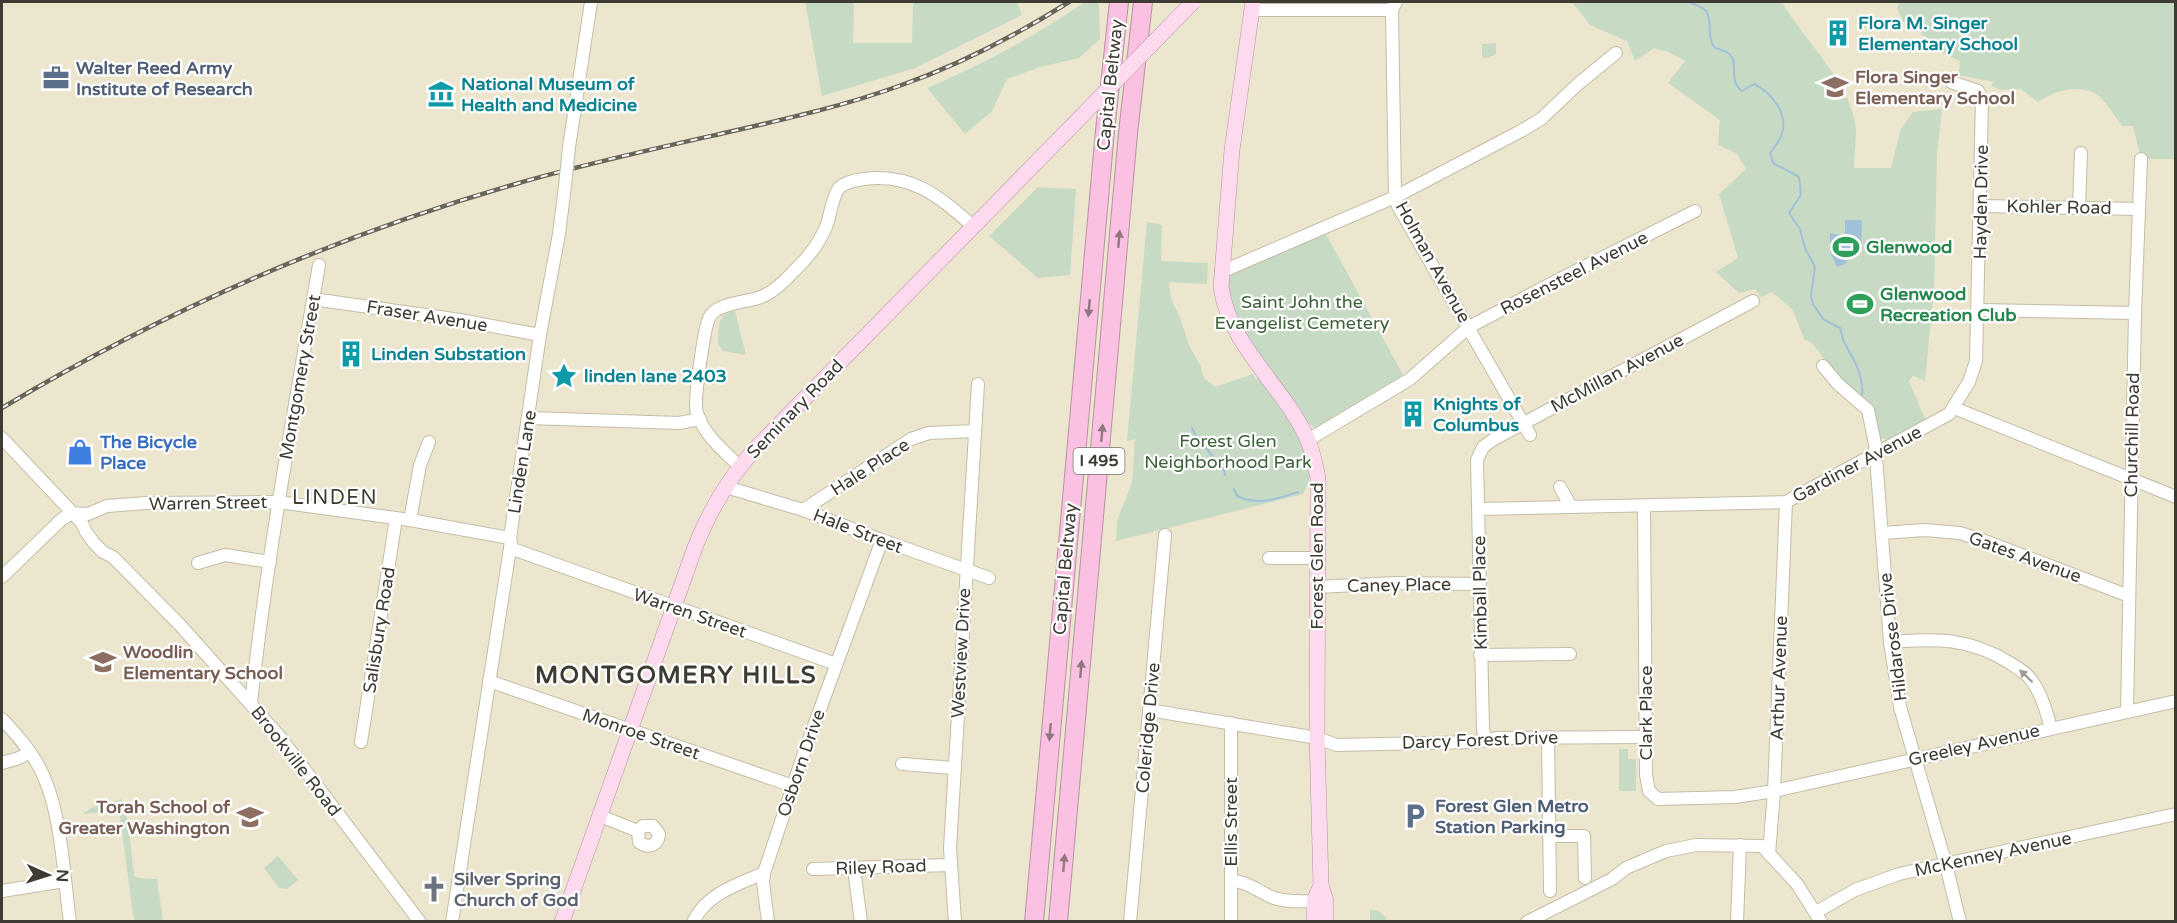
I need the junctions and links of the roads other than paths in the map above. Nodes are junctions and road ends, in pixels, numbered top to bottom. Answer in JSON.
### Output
{"nodes":[{"id":1,"x":591,"y":2,"type":"edge"},
{"id":2,"x":1119,"y":2,"type":"edge"},
{"id":3,"x":1143,"y":2,"type":"edge"},
{"id":4,"x":1193,"y":2,"type":"edge"},
{"id":5,"x":1252,"y":6,"type":"edge"},
{"id":6,"x":1394,"y":6,"type":"edge"},
{"id":7,"x":1616,"y":53,"type":"dead end"},
{"id":8,"x":1952,"y":82,"type":"dead end"},
{"id":9,"x":2081,"y":153,"type":"dead end"},
{"id":10,"x":2141,"y":159,"type":"dead end"},
{"id":11,"x":1395,"y":197,"type":"junction"},
{"id":12,"x":1980,"y":206,"type":"junction"},
{"id":13,"x":2079,"y":207,"type":"junction"},
{"id":14,"x":2139,"y":208,"type":"junction"},
{"id":15,"x":1695,"y":211,"type":"dead end"},
{"id":16,"x":973,"y":226,"type":"junction"},
{"id":17,"x":319,"y":265,"type":"dead end"},
{"id":18,"x":1221,"y":272,"type":"junction"},
{"id":19,"x":314,"y":298,"type":"junction"},
{"id":20,"x":1753,"y":301,"type":"dead end"},
{"id":21,"x":1979,"y":310,"type":"junction"},
{"id":22,"x":2134,"y":313,"type":"junction"},
{"id":23,"x":1469,"y":327,"type":"junction"},
{"id":24,"x":540,"y":335,"type":"junction"},
{"id":25,"x":1823,"y":366,"type":"dead end"},
{"id":26,"x":978,"y":384,"type":"dead end"},
{"id":27,"x":1954,"y":408,"type":"junction"},
{"id":28,"x":529,"y":418,"type":"junction"},
{"id":29,"x":700,"y":419,"type":"junction"},
{"id":30,"x":1523,"y":422,"type":"junction"},
{"id":31,"x":975,"y":431,"type":"junction"},
{"id":32,"x":1530,"y":435,"type":"dead end"},
{"id":33,"x":2,"y":438,"type":"edge"},
{"id":34,"x":1308,"y":440,"type":"junction"},
{"id":35,"x":429,"y":442,"type":"dead end"},
{"id":36,"x":1483,"y":447,"type":"joint"},
{"id":37,"x":1875,"y":455,"type":"junction"},
{"id":38,"x":739,"y":466,"type":"junction"},
{"id":39,"x":2132,"y":479,"type":"junction"},
{"id":40,"x":726,"y":487,"type":"junction"},
{"id":41,"x":1560,"y":487,"type":"dead end"},
{"id":42,"x":2175,"y":497,"type":"edge"},
{"id":43,"x":278,"y":502,"type":"junction"},
{"id":44,"x":1786,"y":502,"type":"junction"},
{"id":45,"x":1644,"y":506,"type":"junction"},
{"id":46,"x":1571,"y":507,"type":"junction"},
{"id":47,"x":803,"y":510,"type":"junction"},
{"id":48,"x":1479,"y":510,"type":"junction"},
{"id":49,"x":72,"y":513,"type":"junction"},
{"id":50,"x":394,"y":519,"type":"junction"},
{"id":51,"x":410,"y":520,"type":"junction"},
{"id":52,"x":1882,"y":533,"type":"junction"},
{"id":53,"x":1165,"y":535,"type":"dead end"},
{"id":54,"x":882,"y":540,"type":"junction"},
{"id":55,"x":510,"y":543,"type":"junction"},
{"id":56,"x":1269,"y":558,"type":"dead end"},
{"id":57,"x":1317,"y":558,"type":"junction"},
{"id":58,"x":270,"y":562,"type":"junction"},
{"id":59,"x":198,"y":563,"type":"dead end"},
{"id":60,"x":966,"y":570,"type":"junction"},
{"id":61,"x":2,"y":577,"type":"edge"},
{"id":62,"x":989,"y":578,"type":"dead end"},
{"id":63,"x":1480,"y":584,"type":"junction"},
{"id":64,"x":1317,"y":587,"type":"junction"},
{"id":65,"x":2129,"y":597,"type":"junction"},
{"id":66,"x":674,"y":608,"type":"junction"},
{"id":67,"x":1890,"y":642,"type":"junction"},
{"id":68,"x":1570,"y":654,"type":"dead end"},
{"id":69,"x":1480,"y":655,"type":"junction"},
{"id":70,"x":836,"y":664,"type":"junction"},
{"id":71,"x":489,"y":681,"type":"junction"},
{"id":72,"x":2175,"y":701,"type":"edge"},
{"id":73,"x":251,"y":703,"type":"junction"},
{"id":74,"x":1149,"y":710,"type":"junction"},
{"id":75,"x":2127,"y":711,"type":"junction"},
{"id":76,"x":2,"y":719,"type":"edge"},
{"id":77,"x":1231,"y":723,"type":"junction"},
{"id":78,"x":2051,"y":728,"type":"junction"},
{"id":79,"x":630,"y":730,"type":"junction"},
{"id":80,"x":1548,"y":737,"type":"junction"},
{"id":81,"x":1645,"y":737,"type":"junction"},
{"id":82,"x":1317,"y":738,"type":"junction"},
{"id":83,"x":1486,"y":740,"type":"junction"},
{"id":84,"x":361,"y":742,"type":"dead end"},
{"id":85,"x":30,"y":752,"type":"junction"},
{"id":86,"x":1915,"y":759,"type":"junction"},
{"id":87,"x":2,"y":764,"type":"edge"},
{"id":88,"x":902,"y":764,"type":"dead end"},
{"id":89,"x":954,"y":768,"type":"junction"},
{"id":90,"x":793,"y":786,"type":"junction"},
{"id":91,"x":1774,"y":791,"type":"junction"},
{"id":92,"x":2175,"y":814,"type":"edge"},
{"id":93,"x":600,"y":816,"type":"junction"},
{"id":94,"x":638,"y":831,"type":"dead end"},
{"id":95,"x":1549,"y":836,"type":"junction"},
{"id":96,"x":1740,"y":849,"type":"junction"},
{"id":97,"x":1769,"y":854,"type":"junction"},
{"id":98,"x":950,"y":865,"type":"junction"},
{"id":99,"x":1946,"y":865,"type":"junction"},
{"id":100,"x":813,"y":869,"type":"dead end"},
{"id":101,"x":854,"y":869,"type":"junction"},
{"id":102,"x":1038,"y":869,"type":"junction"},
{"id":103,"x":764,"y":873,"type":"junction"},
{"id":104,"x":1585,"y":878,"type":"dead end"},
{"id":105,"x":65,"y":881,"type":"junction"},
{"id":106,"x":1231,"y":881,"type":"junction"},
{"id":107,"x":2,"y":891,"type":"edge"},
{"id":108,"x":1550,"y":891,"type":"dead end"},
{"id":109,"x":1320,"y":901,"type":"junction"},
{"id":110,"x":1819,"y":917,"type":"edge"},
{"id":111,"x":70,"y":921,"type":"edge"},
{"id":112,"x":420,"y":921,"type":"edge"},
{"id":113,"x":452,"y":921,"type":"edge"},
{"id":114,"x":562,"y":921,"type":"edge"},
{"id":115,"x":693,"y":921,"type":"edge"},
{"id":116,"x":768,"y":921,"type":"edge"},
{"id":117,"x":861,"y":921,"type":"edge"},
{"id":118,"x":954,"y":921,"type":"edge"},
{"id":119,"x":1024,"y":921,"type":"edge"},
{"id":120,"x":1034,"y":921,"type":"edge"},
{"id":121,"x":1058,"y":921,"type":"edge"},
{"id":122,"x":1130,"y":921,"type":"edge"},
{"id":123,"x":1231,"y":921,"type":"edge"},
{"id":124,"x":1314,"y":921,"type":"edge"},
{"id":125,"x":1326,"y":921,"type":"edge"},
{"id":126,"x":1527,"y":921,"type":"edge"},
{"id":127,"x":1737,"y":921,"type":"edge"},
{"id":128,"x":1960,"y":921,"type":"edge"}],
"edges":[{"from":1,"to":24,"type":"street","name":"Linden Lane","bridge":true},
{"from":2,"to":102,"type":"highway","name":"Capital Beltway","number":"I 495","one_way":true},
{"from":121,"to":3,"type":"highway","name":"Capital Beltway","number":"I 495","one_way":true},
{"from":4,"to":16,"type":"main road","name":"Seminary Road","bridge":true},
{"from":5,"to":6,"type":"street"},
{"from":5,"to":18,"type":"main road","name":"Forest Glen Road"},
{"from":6,"to":11,"type":"street","name":"Holman Avenue"},
{"from":7,"to":11,"type":"street"},
{"from":8,"to":12,"type":"street","name":"Hayden Drive"},
{"from":9,"to":13,"type":"street"},
{"from":10,"to":14,"type":"street","name":"Churchill Road"},
{"from":11,"to":18,"type":"street"},
{"from":11,"to":23,"type":"street","name":"Holman Avenue"},
{"from":12,"to":13,"type":"street","name":"Kohler Road"},
{"from":12,"to":21,"type":"street","name":"Hayden Drive"},
{"from":13,"to":14,"type":"street","name":"Kohler Road"},
{"from":14,"to":22,"type":"street","name":"Churchill Road"},
{"from":15,"to":23,"type":"street","name":"Rosensteel Avenue"},
{"from":16,"to":29,"type":"street"},
{"from":16,"to":38,"type":"main road","name":"Seminary Road"},
{"from":17,"to":19,"type":"street","name":"Montgomery Street"},
{"from":18,"to":34,"type":"main road","name":"Forest Glen Road"},
{"from":19,"to":24,"type":"street","name":"Fraser Avenue"},
{"from":19,"to":43,"type":"street","name":"Montgomery Street"},
{"from":20,"to":30,"type":"street","name":"McMillan Avenue"},
{"from":21,"to":22,"type":"street"},
{"from":21,"to":27,"type":"street","name":"Hayden Drive"},
{"from":22,"to":39,"type":"street","name":"Churchill Road"},
{"from":23,"to":30,"type":"street","name":"Holman Avenue"},
{"from":23,"to":34,"type":"street","name":"Rosensteel Avenue"},
{"from":24,"to":28,"type":"street","name":"Linden Lane"},
{"from":25,"to":37,"type":"street","name":"Hildarose Drive"},
{"from":26,"to":31,"type":"street","name":"Westview Drive"},
{"from":27,"to":37,"type":"street","name":"Gardiner Avenue"},
{"from":27,"to":39,"type":"street"},
{"from":28,"to":29,"type":"street"},
{"from":28,"to":55,"type":"street","name":"Linden Lane"},
{"from":29,"to":38,"type":"street"},
{"from":30,"to":32,"type":"street","name":"Holman Avenue"},
{"from":30,"to":36,"type":"street","name":"McMillan Avenue"},
{"from":31,"to":47,"type":"street","name":"Hale Place"},
{"from":31,"to":60,"type":"street","name":"Westview Drive"},
{"from":33,"to":49,"type":"street","name":"Brookville Road"},
{"from":34,"to":57,"type":"main road","name":"Forest Glen Road"},
{"from":35,"to":51,"type":"street"},
{"from":36,"to":48,"type":"street","name":"Kimball Place"},
{"from":37,"to":44,"type":"street","name":"Gardiner Avenue"},
{"from":37,"to":52,"type":"street","name":"Hildarose Drive"},
{"from":38,"to":40,"type":"main road","name":"Seminary Road"},
{"from":39,"to":42,"type":"street"},
{"from":39,"to":65,"type":"street","name":"Churchill Road"},
{"from":40,"to":47,"type":"street","name":"Hale Street"},
{"from":40,"to":66,"type":"main road","name":"Seminary Road"},
{"from":41,"to":46,"type":"street"},
{"from":43,"to":49,"type":"street","name":"Warren Street"},
{"from":43,"to":50,"type":"street","name":"Warren Street"},
{"from":43,"to":58,"type":"street","name":"Montgomery Street"},
{"from":44,"to":45,"type":"street","name":"Gardiner Avenue"},
{"from":44,"to":91,"type":"street","name":"Arthur Avenue"},
{"from":45,"to":46,"type":"street","name":"Gardiner Avenue"},
{"from":45,"to":81,"type":"street","name":"Clark Place"},
{"from":46,"to":48,"type":"street","name":"Gardiner Avenue"},
{"from":47,"to":54,"type":"street","name":"Hale Street"},
{"from":48,"to":63,"type":"street","name":"Kimball Place"},
{"from":49,"to":61,"type":"street","name":"Warren Street"},
{"from":49,"to":73,"type":"street","name":"Brookville Road"},
{"from":50,"to":51,"type":"street","name":"Warren Street"},
{"from":50,"to":84,"type":"street","name":"Salisbury Road"},
{"from":51,"to":55,"type":"street","name":"Warren Street"},
{"from":52,"to":65,"type":"street","name":"Gates Avenue"},
{"from":52,"to":67,"type":"street","name":"Hildarose Drive"},
{"from":53,"to":74,"type":"street","name":"Coleridge Drive"},
{"from":54,"to":60,"type":"street","name":"Hale Street"},
{"from":54,"to":70,"type":"street","name":"Osborn Drive"},
{"from":55,"to":66,"type":"street","name":"Warren Street"},
{"from":55,"to":71,"type":"street","name":"Linden Lane"},
{"from":56,"to":57,"type":"street"},
{"from":57,"to":64,"type":"main road","name":"Forest Glen Road"},
{"from":58,"to":59,"type":"street"},
{"from":58,"to":73,"type":"street","name":"Montgomery Street"},
{"from":60,"to":62,"type":"street","name":"Hale Street"},
{"from":60,"to":89,"type":"street","name":"Westview Drive"},
{"from":63,"to":64,"type":"street","name":"Caney Place"},
{"from":63,"to":69,"type":"street","name":"Kimball Place"},
{"from":64,"to":82,"type":"main road","name":"Forest Glen Road"},
{"from":65,"to":75,"type":"street","name":"Churchill Road"},
{"from":66,"to":70,"type":"street","name":"Warren Street"},
{"from":66,"to":79,"type":"main road","name":"Seminary Road"},
{"from":78,"to":67,"type":"street","one_way":true},
{"from":67,"to":86,"type":"street","name":"Hildarose Drive"},
{"from":68,"to":69,"type":"street"},
{"from":69,"to":83,"type":"street","name":"Kimball Place"},
{"from":70,"to":90,"type":"street","name":"Osborn Drive"},
{"from":71,"to":79,"type":"street","name":"Monroe Street"},
{"from":71,"to":113,"type":"street","name":"Linden Lane"},
{"from":72,"to":75,"type":"street","name":"Greeley Avenue"},
{"from":73,"to":112,"type":"street","name":"Brookville Road"},
{"from":74,"to":77,"type":"street","name":"Darcy Forest Drive"},
{"from":74,"to":122,"type":"street","name":"Coleridge Drive"},
{"from":75,"to":78,"type":"street","name":"Greeley Avenue"},
{"from":76,"to":85,"type":"street"},
{"from":77,"to":82,"type":"street","name":"Darcy Forest Drive"},
{"from":77,"to":106,"type":"street","name":"Ellis Street"},
{"from":78,"to":86,"type":"street","name":"Greeley Avenue"},
{"from":79,"to":90,"type":"street","name":"Monroe Street"},
{"from":79,"to":93,"type":"main road","name":"Seminary Road"},
{"from":80,"to":81,"type":"street","name":"Darcy Forest Drive"},
{"from":80,"to":83,"type":"street","name":"Darcy Forest Drive"},
{"from":80,"to":95,"type":"street"},
{"from":81,"to":91,"type":"street","name":"Clark Place"},
{"from":82,"to":83,"type":"street","name":"Darcy Forest Drive"},
{"from":82,"to":109,"type":"main road","name":"Forest Glen Road"},
{"from":85,"to":87,"type":"street"},
{"from":85,"to":105,"type":"street"},
{"from":86,"to":91,"type":"street","name":"Greeley Avenue"},
{"from":86,"to":99,"type":"street","name":"Hildarose Drive"},
{"from":88,"to":89,"type":"street"},
{"from":89,"to":98,"type":"street","name":"Westview Drive"},
{"from":90,"to":103,"type":"street","name":"Osborn Drive"},
{"from":91,"to":97,"type":"street","name":"Arthur Avenue"},
{"from":92,"to":99,"type":"street","name":"McKenney Avenue"},
{"from":93,"to":94,"type":"street"},
{"from":93,"to":114,"type":"main road","name":"Seminary Road"},
{"from":95,"to":104,"type":"street"},
{"from":95,"to":108,"type":"street"},
{"from":96,"to":97,"type":"street"},
{"from":96,"to":126,"type":"street"},
{"from":96,"to":127,"type":"street"},
{"from":97,"to":110,"type":"street"},
{"from":98,"to":101,"type":"street","name":"Riley Road"},
{"from":98,"to":118,"type":"street","name":"Westview Drive"},
{"from":99,"to":110,"type":"street","name":"McKenney Avenue"},
{"from":99,"to":128,"type":"street","name":"Hildarose Drive"},
{"from":100,"to":101,"type":"street","name":"Riley Road"},
{"from":101,"to":117,"type":"street"},
{"from":102,"to":119,"type":"highway"},
{"from":102,"to":120,"type":"highway","name":"Capital Beltway","number":"I 495"},
{"from":103,"to":115,"type":"street"},
{"from":103,"to":116,"type":"street","name":"Osborn Drive"},
{"from":105,"to":107,"type":"street"},
{"from":105,"to":111,"type":"street"},
{"from":106,"to":109,"type":"street"},
{"from":106,"to":123,"type":"street","name":"Ellis Street"},
{"from":109,"to":124,"type":"main road","name":"Forest Glen Road"},
{"from":109,"to":125,"type":"main road","name":"Forest Glen Road"}]}
